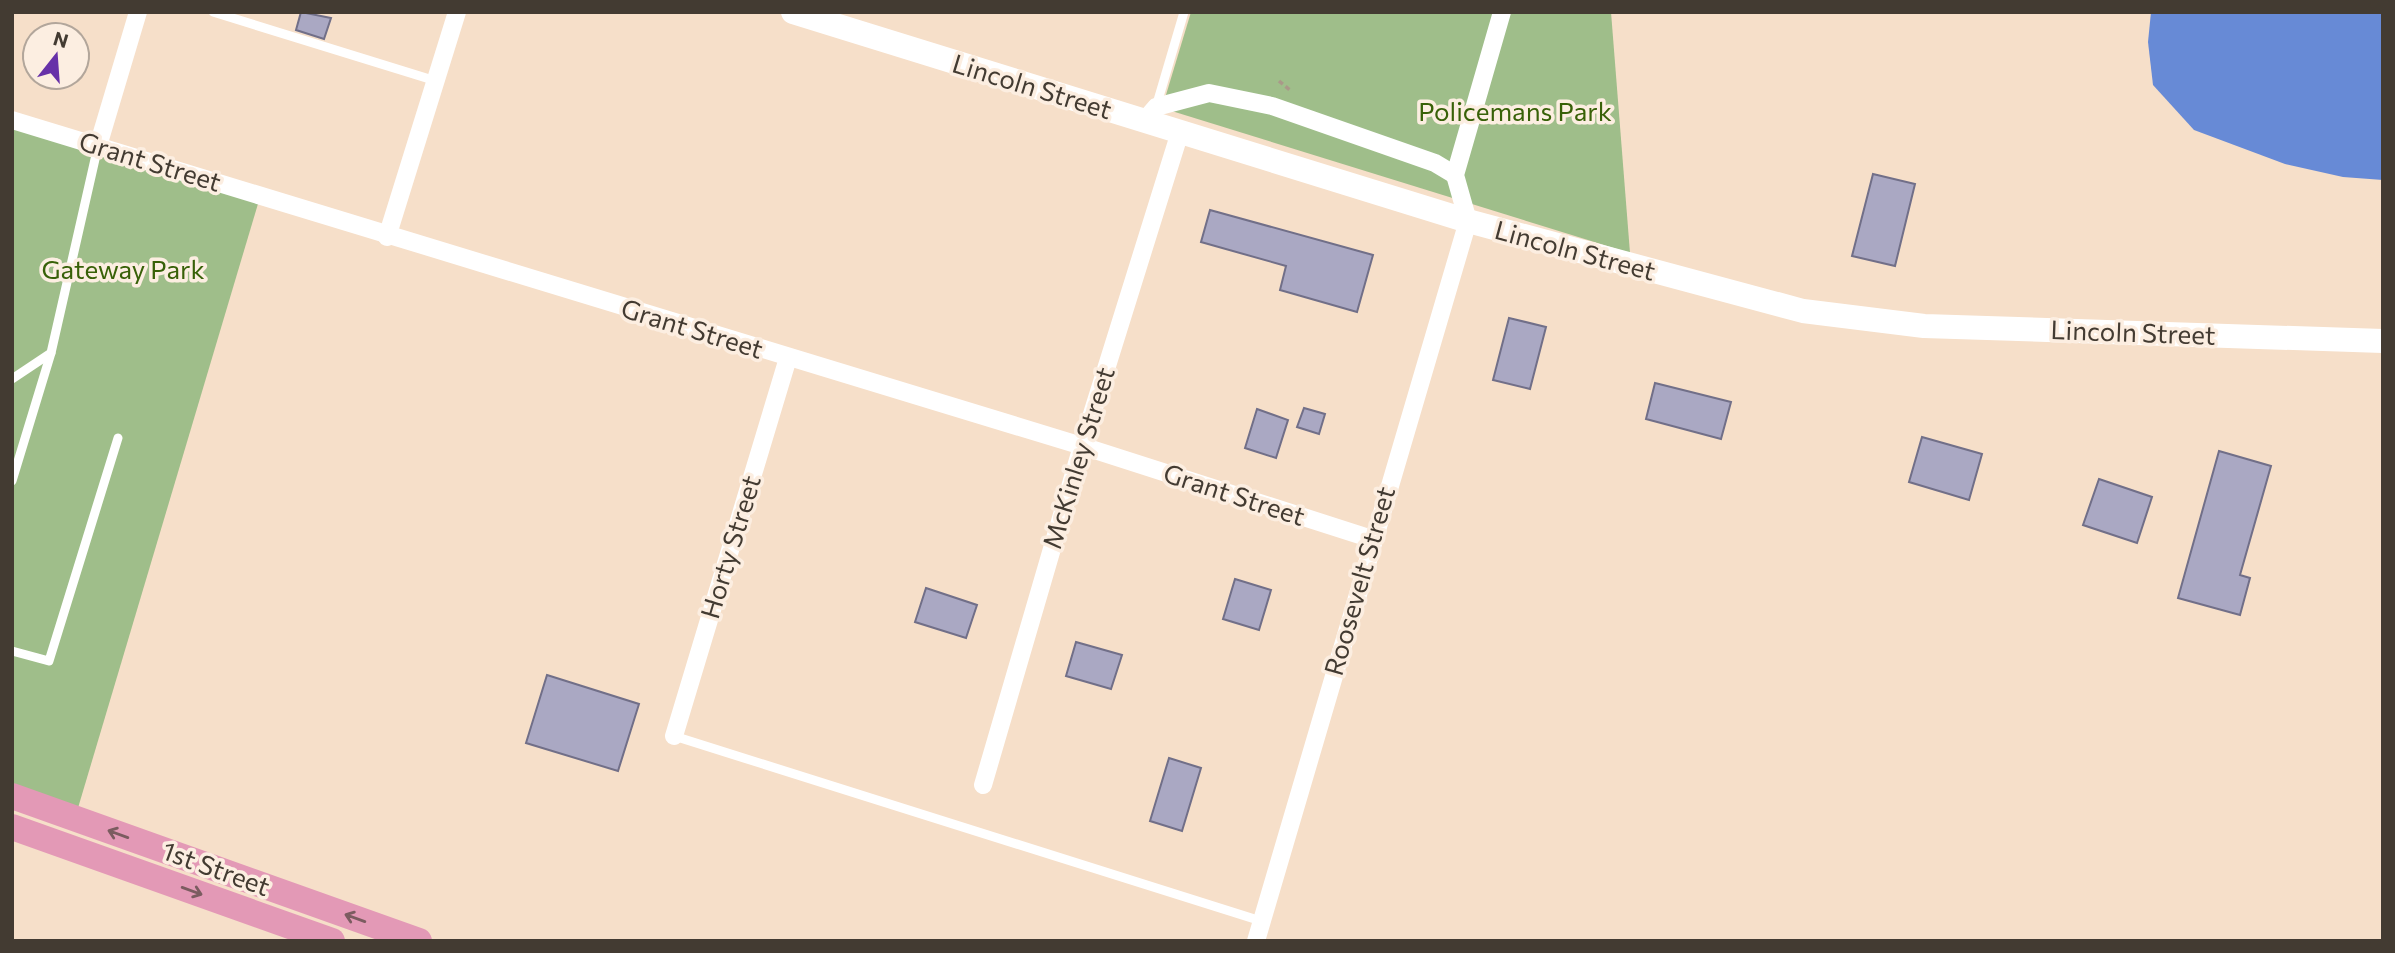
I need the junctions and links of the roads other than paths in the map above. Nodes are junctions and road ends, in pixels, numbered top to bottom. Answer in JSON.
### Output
{"nodes":[{"id":1,"x":138,"y":12,"type":"edge"},
{"id":2,"x":213,"y":12,"type":"edge"},
{"id":3,"x":457,"y":12,"type":"edge"},
{"id":4,"x":793,"y":12,"type":"edge"},
{"id":5,"x":1184,"y":12,"type":"edge"},
{"id":6,"x":1502,"y":12,"type":"edge"},
{"id":7,"x":436,"y":81,"type":"junction"},
{"id":8,"x":1150,"y":114,"type":"junction"},
{"id":9,"x":12,"y":120,"type":"edge"},
{"id":10,"x":1180,"y":132,"type":"junction"},
{"id":11,"x":98,"y":146,"type":"junction"},
{"id":12,"x":1455,"y":175,"type":"junction"},
{"id":13,"x":1468,"y":221,"type":"junction"},
{"id":14,"x":387,"y":237,"type":"junction"},
{"id":15,"x":2383,"y":341,"type":"edge"},
{"id":16,"x":51,"y":353,"type":"junction"},
{"id":17,"x":788,"y":358,"type":"junction"},
{"id":18,"x":12,"y":379,"type":"edge"},
{"id":19,"x":118,"y":438,"type":"dead end"},
{"id":20,"x":1082,"y":446,"type":"junction"},
{"id":21,"x":12,"y":481,"type":"edge"},
{"id":22,"x":1372,"y":539,"type":"junction"},
{"id":23,"x":12,"y":651,"type":"edge"},
{"id":24,"x":674,"y":736,"type":"joint"},
{"id":25,"x":983,"y":785,"type":"dead end"},
{"id":26,"x":12,"y":796,"type":"edge"},
{"id":27,"x":12,"y":827,"type":"edge"},
{"id":28,"x":1261,"y":921,"type":"junction"},
{"id":29,"x":332,"y":941,"type":"edge"},
{"id":30,"x":419,"y":941,"type":"edge"},
{"id":31,"x":1256,"y":941,"type":"edge"}],
"edges":[{"from":1,"to":11,"type":"street"},
{"from":2,"to":7,"type":"lane"},
{"from":3,"to":7,"type":"street"},
{"from":4,"to":8,"type":"main road","name":"Lincoln Street"},
{"from":5,"to":8,"type":"lane"},
{"from":6,"to":12,"type":"street"},
{"from":7,"to":14,"type":"street"},
{"from":8,"to":10,"type":"main road","name":"Lincoln Street"},
{"from":8,"to":12,"type":"street"},
{"from":9,"to":11,"type":"street","name":"Grant Street"},
{"from":10,"to":13,"type":"main road","name":"Lincoln Street"},
{"from":10,"to":20,"type":"street","name":"McKinley Street"},
{"from":11,"to":14,"type":"street","name":"Grant Street"},
{"from":11,"to":16,"type":"lane"},
{"from":12,"to":13,"type":"street"},
{"from":13,"to":15,"type":"main road","name":"Lincoln Street"},
{"from":13,"to":22,"type":"street","name":"Roosevelt Street"},
{"from":14,"to":17,"type":"street","name":"Grant Street"},
{"from":16,"to":18,"type":"lane"},
{"from":16,"to":21,"type":"lane"},
{"from":17,"to":20,"type":"street","name":"Grant Street"},
{"from":17,"to":24,"type":"street","name":"Horty Street"},
{"from":19,"to":23,"type":"lane"},
{"from":20,"to":22,"type":"street","name":"Grant Street"},
{"from":20,"to":25,"type":"street","name":"McKinley Street"},
{"from":22,"to":28,"type":"street","name":"Roosevelt Street"},
{"from":24,"to":28,"type":"lane"},
{"from":30,"to":26,"type":"main road","name":"1st Street","one_way":true},
{"from":27,"to":29,"type":"main road","name":"1st Street","one_way":true},
{"from":28,"to":31,"type":"street","name":"Roosevelt Street"}]}
